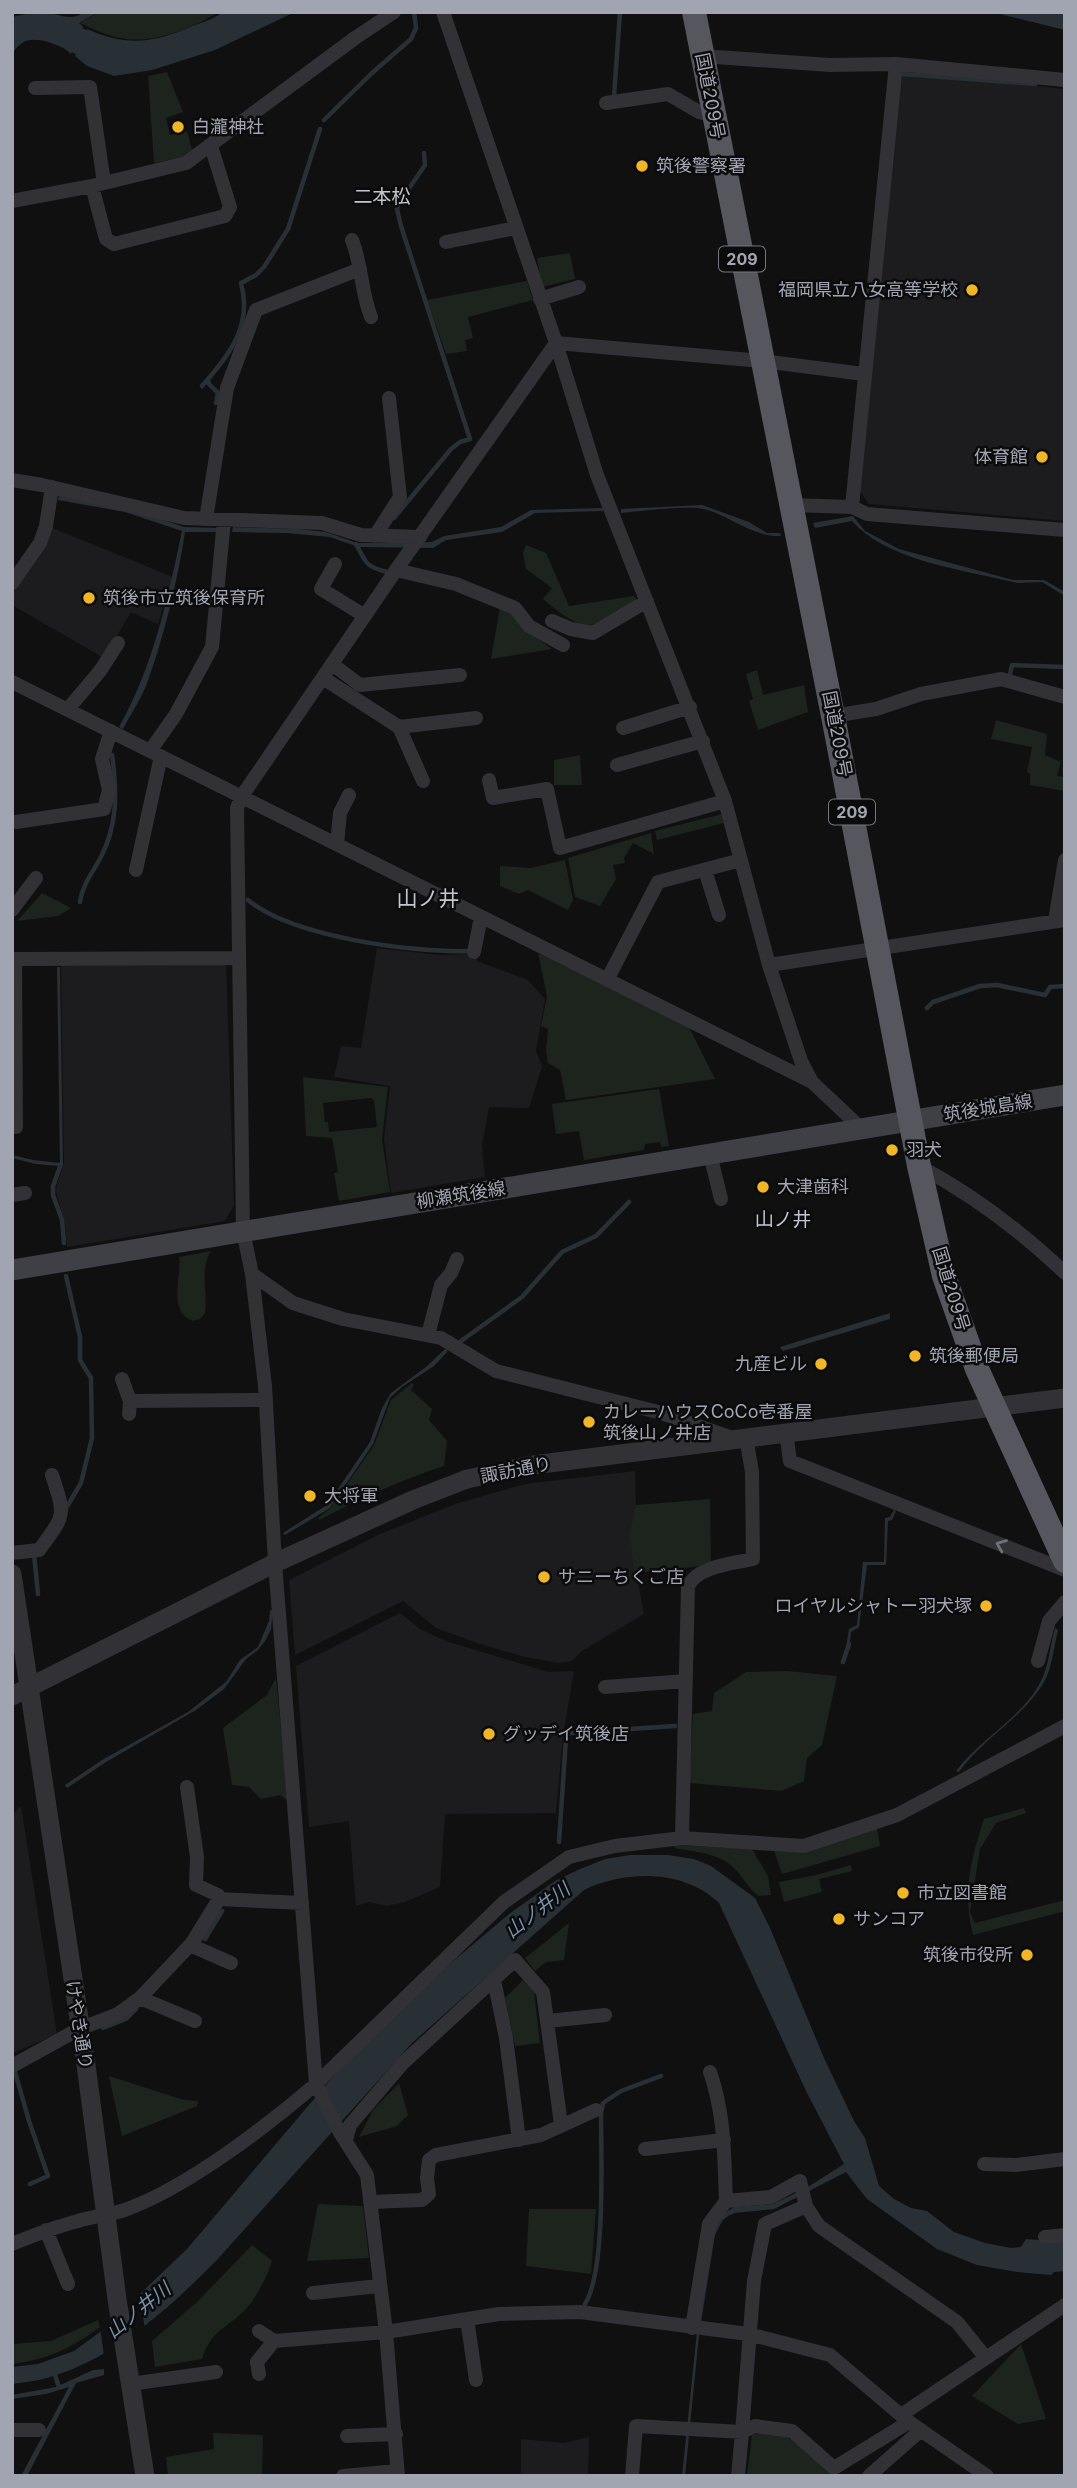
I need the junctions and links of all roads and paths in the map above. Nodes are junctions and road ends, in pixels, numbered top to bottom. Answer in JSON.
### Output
{"nodes":[{"id":1,"x":394,"y":12,"type":"edge"},
{"id":2,"x":443,"y":12,"type":"edge"},
{"id":3,"x":694,"y":12,"type":"edge"},
{"id":4,"x":702,"y":56,"type":"junction"},
{"id":5,"x":896,"y":64,"type":"junction"},
{"id":6,"x":1065,"y":80,"type":"edge"},
{"id":7,"x":35,"y":88,"type":"dead end"},
{"id":8,"x":606,"y":103,"type":"dead end"},
{"id":9,"x":714,"y":116,"type":"junction"},
{"id":10,"x":211,"y":146,"type":"junction"},
{"id":11,"x":98,"y":185,"type":"junction"},
{"id":12,"x":12,"y":201,"type":"edge"},
{"id":13,"x":516,"y":228,"type":"junction"},
{"id":14,"x":352,"y":240,"type":"dead end"},
{"id":15,"x":446,"y":242,"type":"dead end"},
{"id":16,"x":360,"y":269,"type":"junction"},
{"id":17,"x":579,"y":287,"type":"dead end"},
{"id":18,"x":540,"y":299,"type":"junction"},
{"id":19,"x":372,"y":317,"type":"dead end"},
{"id":20,"x":556,"y":343,"type":"junction"},
{"id":21,"x":762,"y":361,"type":"junction"},
{"id":22,"x":864,"y":374,"type":"junction"},
{"id":23,"x":389,"y":398,"type":"dead end"},
{"id":24,"x":12,"y":480,"type":"edge"},
{"id":25,"x":52,"y":487,"type":"junction"},
{"id":26,"x":792,"y":505,"type":"junction"},
{"id":27,"x":852,"y":507,"type":"junction"},
{"id":28,"x":206,"y":519,"type":"junction"},
{"id":29,"x":224,"y":520,"type":"junction"},
{"id":30,"x":1065,"y":530,"type":"edge"},
{"id":31,"x":375,"y":536,"type":"junction"},
{"id":32,"x":421,"y":537,"type":"junction"},
{"id":33,"x":335,"y":564,"type":"dead end"},
{"id":34,"x":396,"y":570,"type":"junction"},
{"id":35,"x":12,"y":583,"type":"edge"},
{"id":36,"x":648,"y":601,"type":"junction"},
{"id":37,"x":365,"y":616,"type":"junction"},
{"id":38,"x":552,"y":621,"type":"dead end"},
{"id":39,"x":118,"y":643,"type":"dead end"},
{"id":40,"x":562,"y":645,"type":"dead end"},
{"id":41,"x":332,"y":664,"type":"junction"},
{"id":42,"x":460,"y":675,"type":"dead end"},
{"id":43,"x":323,"y":678,"type":"junction"},
{"id":44,"x":12,"y":682,"type":"edge"},
{"id":45,"x":1065,"y":697,"type":"edge"},
{"id":46,"x":690,"y":706,"type":"junction"},
{"id":47,"x":68,"y":709,"type":"junction"},
{"id":48,"x":833,"y":716,"type":"junction"},
{"id":49,"x":476,"y":718,"type":"dead end"},
{"id":50,"x":399,"y":727,"type":"junction"},
{"id":51,"x":623,"y":728,"type":"dead end"},
{"id":52,"x":111,"y":731,"type":"junction"},
{"id":53,"x":703,"y":741,"type":"junction"},
{"id":54,"x":155,"y":753,"type":"junction"},
{"id":55,"x":617,"y":765,"type":"dead end"},
{"id":56,"x":489,"y":780,"type":"dead end"},
{"id":57,"x":424,"y":781,"type":"dead end"},
{"id":58,"x":349,"y":795,"type":"dead end"},
{"id":59,"x":242,"y":796,"type":"junction"},
{"id":60,"x":725,"y":801,"type":"junction"},
{"id":61,"x":16,"y":822,"type":"dead end"},
{"id":62,"x":337,"y":844,"type":"junction"},
{"id":63,"x":741,"y":860,"type":"junction"},
{"id":64,"x":1065,"y":860,"type":"edge"},
{"id":65,"x":136,"y":870,"type":"dead end"},
{"id":66,"x":705,"y":870,"type":"junction"},
{"id":67,"x":36,"y":878,"type":"dead end"},
{"id":68,"x":12,"y":910,"type":"edge"},
{"id":69,"x":719,"y":915,"type":"dead end"},
{"id":70,"x":481,"y":917,"type":"junction"},
{"id":71,"x":1060,"y":920,"type":"edge"},
{"id":72,"x":878,"y":946,"type":"junction"},
{"id":73,"x":474,"y":952,"type":"dead end"},
{"id":74,"x":14,"y":958,"type":"edge"},
{"id":75,"x":239,"y":958,"type":"junction"},
{"id":76,"x":769,"y":965,"type":"junction"},
{"id":77,"x":607,"y":980,"type":"junction"},
{"id":78,"x":812,"y":1082,"type":"junction"},
{"id":79,"x":1065,"y":1095,"type":"edge"},
{"id":80,"x":911,"y":1121,"type":"junction"},
{"id":81,"x":16,"y":1127,"type":"dead end"},
{"id":82,"x":862,"y":1129,"type":"junction"},
{"id":83,"x":710,"y":1154,"type":"junction"},
{"id":84,"x":919,"y":1166,"type":"junction"},
{"id":85,"x":721,"y":1199,"type":"dead end"},
{"id":86,"x":243,"y":1231,"type":"junction"},
{"id":87,"x":457,"y":1259,"type":"dead end"},
{"id":88,"x":12,"y":1270,"type":"edge"},
{"id":89,"x":1065,"y":1273,"type":"edge"},
{"id":90,"x":252,"y":1274,"type":"junction"},
{"id":91,"x":428,"y":1335,"type":"junction"},
{"id":92,"x":122,"y":1379,"type":"dead end"},
{"id":93,"x":1065,"y":1398,"type":"edge"},
{"id":94,"x":266,"y":1400,"type":"junction"},
{"id":95,"x":995,"y":1407,"type":"junction"},
{"id":96,"x":786,"y":1432,"type":"junction"},
{"id":97,"x":740,"y":1438,"type":"junction"},
{"id":98,"x":52,"y":1475,"type":"dead end"},
{"id":99,"x":12,"y":1553,"type":"edge"},
{"id":100,"x":1065,"y":1561,"type":"edge"},
{"id":101,"x":275,"y":1563,"type":"junction"},
{"id":102,"x":1065,"y":1570,"type":"edge"},
{"id":103,"x":12,"y":1574,"type":"edge"},
{"id":104,"x":1065,"y":1602,"type":"edge"},
{"id":105,"x":1038,"y":1661,"type":"dead end"},
{"id":106,"x":687,"y":1681,"type":"junction"},
{"id":107,"x":605,"y":1687,"type":"dead end"},
{"id":108,"x":21,"y":1692,"type":"edge"},
{"id":109,"x":1065,"y":1726,"type":"edge"},
{"id":110,"x":187,"y":1787,"type":"dead end"},
{"id":111,"x":681,"y":1838,"type":"junction"},
{"id":112,"x":219,"y":1899,"type":"junction"},
{"id":113,"x":302,"y":1903,"type":"junction"},
{"id":114,"x":190,"y":1945,"type":"junction"},
{"id":115,"x":231,"y":1964,"type":"dead end"},
{"id":116,"x":495,"y":1980,"type":"junction"},
{"id":117,"x":140,"y":1998,"type":"junction"},
{"id":118,"x":605,"y":2015,"type":"dead end"},
{"id":119,"x":195,"y":2021,"type":"dead end"},
{"id":120,"x":548,"y":2021,"type":"junction"},
{"id":121,"x":79,"y":2029,"type":"junction"},
{"id":122,"x":12,"y":2066,"type":"edge"},
{"id":123,"x":710,"y":2072,"type":"dead end"},
{"id":124,"x":316,"y":2084,"type":"junction"},
{"id":125,"x":596,"y":2110,"type":"dead end"},
{"id":126,"x":561,"y":2124,"type":"junction"},
{"id":127,"x":342,"y":2135,"type":"junction"},
{"id":128,"x":519,"y":2140,"type":"junction"},
{"id":129,"x":724,"y":2140,"type":"junction"},
{"id":130,"x":645,"y":2150,"type":"dead end"},
{"id":131,"x":1065,"y":2159,"type":"edge"},
{"id":132,"x":984,"y":2164,"type":"dead end"},
{"id":133,"x":726,"y":2201,"type":"junction"},
{"id":134,"x":370,"y":2202,"type":"junction"},
{"id":135,"x":806,"y":2206,"type":"junction"},
{"id":136,"x":107,"y":2216,"type":"junction"},
{"id":137,"x":46,"y":2230,"type":"junction"},
{"id":138,"x":1065,"y":2235,"type":"edge"},
{"id":139,"x":1045,"y":2237,"type":"dead end"},
{"id":140,"x":12,"y":2244,"type":"edge"},
{"id":141,"x":68,"y":2284,"type":"dead end"},
{"id":142,"x":379,"y":2286,"type":"junction"},
{"id":143,"x":313,"y":2294,"type":"dead end"},
{"id":144,"x":1063,"y":2311,"type":"edge"},
{"id":145,"x":467,"y":2319,"type":"junction"},
{"id":146,"x":692,"y":2328,"type":"junction"},
{"id":147,"x":260,"y":2331,"type":"dead end"},
{"id":148,"x":386,"y":2332,"type":"junction"},
{"id":149,"x":748,"y":2333,"type":"junction"},
{"id":150,"x":274,"y":2341,"type":"junction"},
{"id":151,"x":986,"y":2358,"type":"junction"},
{"id":152,"x":216,"y":2372,"type":"dead end"},
{"id":153,"x":259,"y":2374,"type":"dead end"},
{"id":154,"x":475,"y":2380,"type":"dead end"},
{"id":155,"x":130,"y":2384,"type":"junction"},
{"id":156,"x":910,"y":2422,"type":"junction"},
{"id":157,"x":12,"y":2430,"type":"edge"},
{"id":158,"x":39,"y":2430,"type":"dead end"},
{"id":159,"x":742,"y":2431,"type":"junction"},
{"id":160,"x":396,"y":2434,"type":"junction"},
{"id":161,"x":346,"y":2437,"type":"dead end"},
{"id":162,"x":834,"y":2472,"type":"edge"},
{"id":163,"x":398,"y":2474,"type":"edge"},
{"id":164,"x":145,"y":2476,"type":"edge"},
{"id":165,"x":343,"y":2476,"type":"edge"},
{"id":166,"x":632,"y":2476,"type":"edge"},
{"id":167,"x":738,"y":2476,"type":"edge"},
{"id":168,"x":869,"y":2476,"type":"edge"},
{"id":169,"x":987,"y":2476,"type":"edge"}],
"edges":[{"from":1,"to":10,"type":"street"},
{"from":2,"to":13,"type":"street"},
{"from":3,"to":4,"type":"highway","name":"国道209号","number":"209"},
{"from":4,"to":5,"type":"street"},
{"from":4,"to":9,"type":"highway","name":"国道209号","number":"209"},
{"from":5,"to":6,"type":"street"},
{"from":5,"to":22,"type":"street"},
{"from":7,"to":11,"type":"street"},
{"from":8,"to":9,"type":"street"},
{"from":9,"to":21,"type":"highway","name":"国道209号","number":"209"},
{"from":10,"to":11,"type":"street"},
{"from":10,"to":11,"type":"street"},
{"from":11,"to":12,"type":"street"},
{"from":13,"to":15,"type":"street"},
{"from":13,"to":18,"type":"street"},
{"from":14,"to":16,"type":"street"},
{"from":16,"to":19,"type":"street"},
{"from":16,"to":28,"type":"street"},
{"from":17,"to":18,"type":"street"},
{"from":18,"to":20,"type":"street"},
{"from":20,"to":21,"type":"street"},
{"from":20,"to":32,"type":"street"},
{"from":20,"to":36,"type":"street"},
{"from":21,"to":22,"type":"street"},
{"from":21,"to":26,"type":"highway","name":"国道209号","number":"209"},
{"from":22,"to":27,"type":"street"},
{"from":23,"to":31,"type":"street"},
{"from":24,"to":25,"type":"street"},
{"from":25,"to":28,"type":"street"},
{"from":25,"to":35,"type":"street"},
{"from":26,"to":27,"type":"street"},
{"from":26,"to":48,"type":"highway","name":"国道209号","number":"209"},
{"from":27,"to":30,"type":"street"},
{"from":28,"to":29,"type":"street"},
{"from":29,"to":31,"type":"street"},
{"from":29,"to":54,"type":"street"},
{"from":31,"to":32,"type":"street"},
{"from":32,"to":34,"type":"street"},
{"from":33,"to":37,"type":"street"},
{"from":34,"to":37,"type":"street"},
{"from":34,"to":40,"type":"street"},
{"from":36,"to":38,"type":"street"},
{"from":36,"to":46,"type":"street"},
{"from":37,"to":41,"type":"street"},
{"from":39,"to":47,"type":"street"},
{"from":41,"to":42,"type":"street"},
{"from":41,"to":43,"type":"street"},
{"from":43,"to":50,"type":"street"},
{"from":43,"to":59,"type":"street"},
{"from":44,"to":47,"type":"street"},
{"from":45,"to":48,"type":"street"},
{"from":46,"to":51,"type":"street"},
{"from":46,"to":53,"type":"street"},
{"from":47,"to":52,"type":"street"},
{"from":48,"to":72,"type":"highway","name":"国道209号","number":"209"},
{"from":49,"to":50,"type":"street"},
{"from":50,"to":57,"type":"street"},
{"from":52,"to":54,"type":"street"},
{"from":52,"to":61,"type":"street"},
{"from":53,"to":55,"type":"street"},
{"from":53,"to":60,"type":"street"},
{"from":54,"to":59,"type":"street"},
{"from":54,"to":65,"type":"street"},
{"from":56,"to":60,"type":"street"},
{"from":58,"to":62,"type":"street"},
{"from":59,"to":62,"type":"street"},
{"from":59,"to":75,"type":"street"},
{"from":60,"to":63,"type":"street"},
{"from":62,"to":70,"type":"street"},
{"from":63,"to":66,"type":"street"},
{"from":63,"to":76,"type":"street"},
{"from":64,"to":71,"type":"street"},
{"from":66,"to":69,"type":"street"},
{"from":66,"to":77,"type":"street"},
{"from":67,"to":68,"type":"street"},
{"from":70,"to":73,"type":"street"},
{"from":70,"to":77,"type":"street"},
{"from":71,"to":72,"type":"street"},
{"from":72,"to":76,"type":"street"},
{"from":72,"to":80,"type":"highway","name":"国道209号","number":"209"},
{"from":74,"to":75,"type":"street"},
{"from":74,"to":81,"type":"street"},
{"from":75,"to":86,"type":"street"},
{"from":76,"to":78,"type":"street"},
{"from":77,"to":78,"type":"street"},
{"from":78,"to":82,"type":"street"},
{"from":79,"to":80,"type":"main road","name":"筑後城島線"},
{"from":80,"to":82,"type":"main road","name":"柳瀬筑後線"},
{"from":80,"to":84,"type":"highway","name":"国道209号","number":"209"},
{"from":82,"to":83,"type":"main road","name":"柳瀬筑後線"},
{"from":83,"to":85,"type":"street"},
{"from":83,"to":86,"type":"main road","name":"柳瀬筑後線"},
{"from":84,"to":89,"type":"street"},
{"from":84,"to":95,"type":"highway","name":"国道209号","number":"209"},
{"from":86,"to":88,"type":"main road","name":"柳瀬筑後線"},
{"from":86,"to":90,"type":"street"},
{"from":87,"to":91,"type":"street"},
{"from":90,"to":91,"type":"street"},
{"from":90,"to":94,"type":"street"},
{"from":91,"to":97,"type":"street"},
{"from":92,"to":94,"type":"street"},
{"from":93,"to":95,"type":"street","name":"諏訪通り"},
{"from":94,"to":101,"type":"street"},
{"from":95,"to":96,"type":"street","name":"諏訪通り"},
{"from":95,"to":100,"type":"highway","name":"国道209号","number":"209"},
{"from":96,"to":97,"type":"street","name":"諏訪通り"},
{"from":102,"to":96,"type":"street","one_way":true},
{"from":97,"to":101,"type":"street","name":"諏訪通り"},
{"from":97,"to":106,"type":"street"},
{"from":98,"to":99,"type":"street"},
{"from":101,"to":108,"type":"street","name":"諏訪通り"},
{"from":101,"to":113,"type":"street"},
{"from":103,"to":108,"type":"street","name":"けやき通り"},
{"from":104,"to":105,"type":"street"},
{"from":106,"to":107,"type":"street"},
{"from":106,"to":111,"type":"street"},
{"from":108,"to":121,"type":"street","name":"けやき通り"},
{"from":109,"to":111,"type":"street"},
{"from":110,"to":112,"type":"street"},
{"from":111,"to":124,"type":"street"},
{"from":112,"to":113,"type":"street"},
{"from":112,"to":114,"type":"street"},
{"from":113,"to":124,"type":"street"},
{"from":114,"to":115,"type":"street"},
{"from":114,"to":117,"type":"street"},
{"from":116,"to":120,"type":"street"},
{"from":116,"to":127,"type":"street"},
{"from":116,"to":128,"type":"street"},
{"from":117,"to":119,"type":"street"},
{"from":117,"to":121,"type":"street"},
{"from":118,"to":120,"type":"street"},
{"from":120,"to":126,"type":"street"},
{"from":121,"to":122,"type":"street"},
{"from":121,"to":136,"type":"street","name":"けやき通り"},
{"from":123,"to":129,"type":"street"},
{"from":124,"to":127,"type":"street"},
{"from":124,"to":136,"type":"street"},
{"from":125,"to":126,"type":"street"},
{"from":126,"to":128,"type":"street"},
{"from":127,"to":134,"type":"street"},
{"from":128,"to":134,"type":"street"},
{"from":129,"to":130,"type":"street"},
{"from":129,"to":133,"type":"street"},
{"from":131,"to":132,"type":"street"},
{"from":133,"to":135,"type":"street"},
{"from":133,"to":146,"type":"street"},
{"from":134,"to":142,"type":"street"},
{"from":135,"to":149,"type":"street"},
{"from":135,"to":151,"type":"street"},
{"from":136,"to":137,"type":"street"},
{"from":136,"to":155,"type":"street","name":"けやき通り"},
{"from":137,"to":140,"type":"street"},
{"from":137,"to":141,"type":"street"},
{"from":138,"to":139,"type":"street"},
{"from":142,"to":143,"type":"street"},
{"from":142,"to":148,"type":"street"},
{"from":144,"to":151,"type":"street"},
{"from":145,"to":146,"type":"street"},
{"from":145,"to":148,"type":"street"},
{"from":145,"to":154,"type":"street"},
{"from":146,"to":149,"type":"street"},
{"from":147,"to":150,"type":"street"},
{"from":148,"to":150,"type":"street"},
{"from":148,"to":160,"type":"street"},
{"from":149,"to":156,"type":"street"},
{"from":149,"to":159,"type":"street"},
{"from":150,"to":153,"type":"street"},
{"from":151,"to":156,"type":"street"},
{"from":152,"to":155,"type":"street"},
{"from":155,"to":164,"type":"street","name":"けやき通り"},
{"from":156,"to":162,"type":"street"},
{"from":156,"to":168,"type":"street"},
{"from":156,"to":169,"type":"street"},
{"from":157,"to":158,"type":"street"},
{"from":159,"to":162,"type":"street"},
{"from":159,"to":166,"type":"street"},
{"from":159,"to":167,"type":"street"},
{"from":160,"to":161,"type":"street"},
{"from":160,"to":163,"type":"street"},
{"from":163,"to":165,"type":"street"}]}
